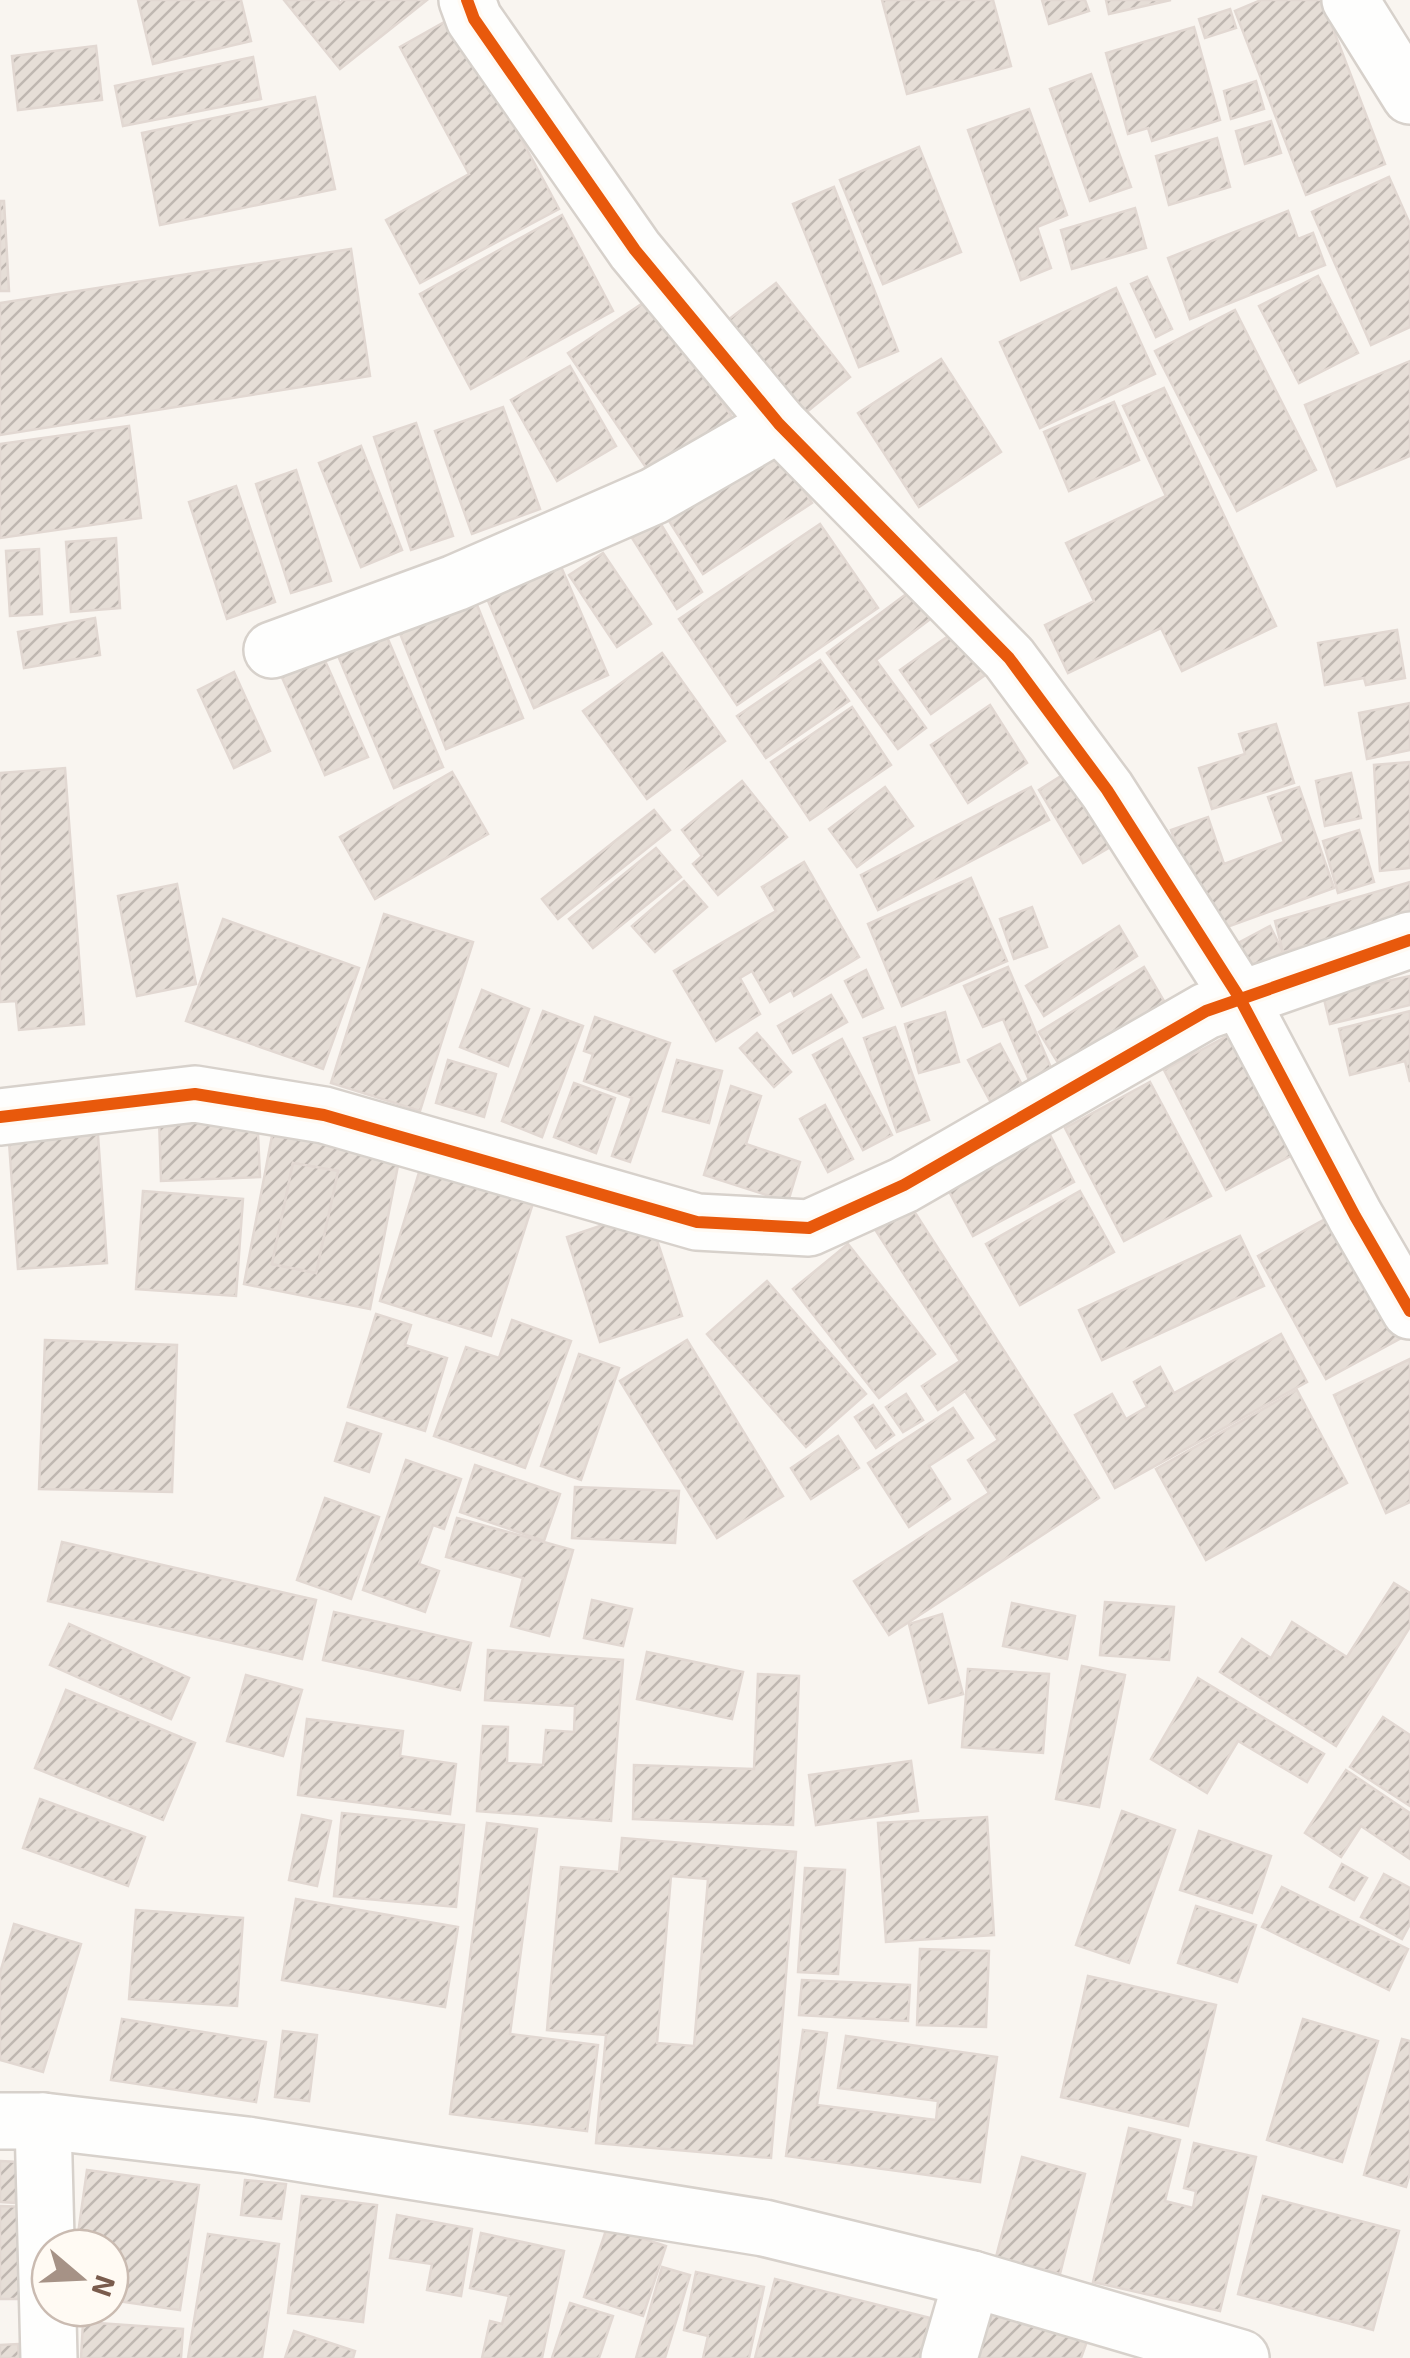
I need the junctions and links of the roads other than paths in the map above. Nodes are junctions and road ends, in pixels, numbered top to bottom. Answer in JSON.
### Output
{"nodes":[{"id":1,"x":467,"y":0,"type":"edge"},
{"id":2,"x":1350,"y":0,"type":"edge"},
{"id":3,"x":1410,"y":96,"type":"edge"},
{"id":4,"x":779,"y":424,"type":"junction"},
{"id":5,"x":272,"y":650,"type":"dead end"},
{"id":6,"x":1410,"y":940,"type":"edge"},
{"id":7,"x":1238,"y":998,"type":"junction"},
{"id":8,"x":0,"y":1117,"type":"edge"},
{"id":9,"x":1410,"y":1311,"type":"edge"},
{"id":10,"x":22,"y":2121,"type":"edge"},
{"id":11,"x":972,"y":2279,"type":"junction"},
{"id":12,"x":50,"y":2358,"type":"edge"},
{"id":13,"x":949,"y":2358,"type":"edge"},
{"id":14,"x":1242,"y":2358,"type":"edge"}],
"edges":[{"from":1,"to":4,"type":"street"},
{"from":2,"to":3,"type":"street"},
{"from":4,"to":5,"type":"street"},
{"from":4,"to":7,"type":"street"},
{"from":6,"to":7,"type":"street"},
{"from":7,"to":8,"type":"street"},
{"from":7,"to":9,"type":"street"},
{"from":10,"to":11,"type":"street"},
{"from":10,"to":12,"type":"street"},
{"from":11,"to":13,"type":"street"},
{"from":11,"to":14,"type":"street"}]}
